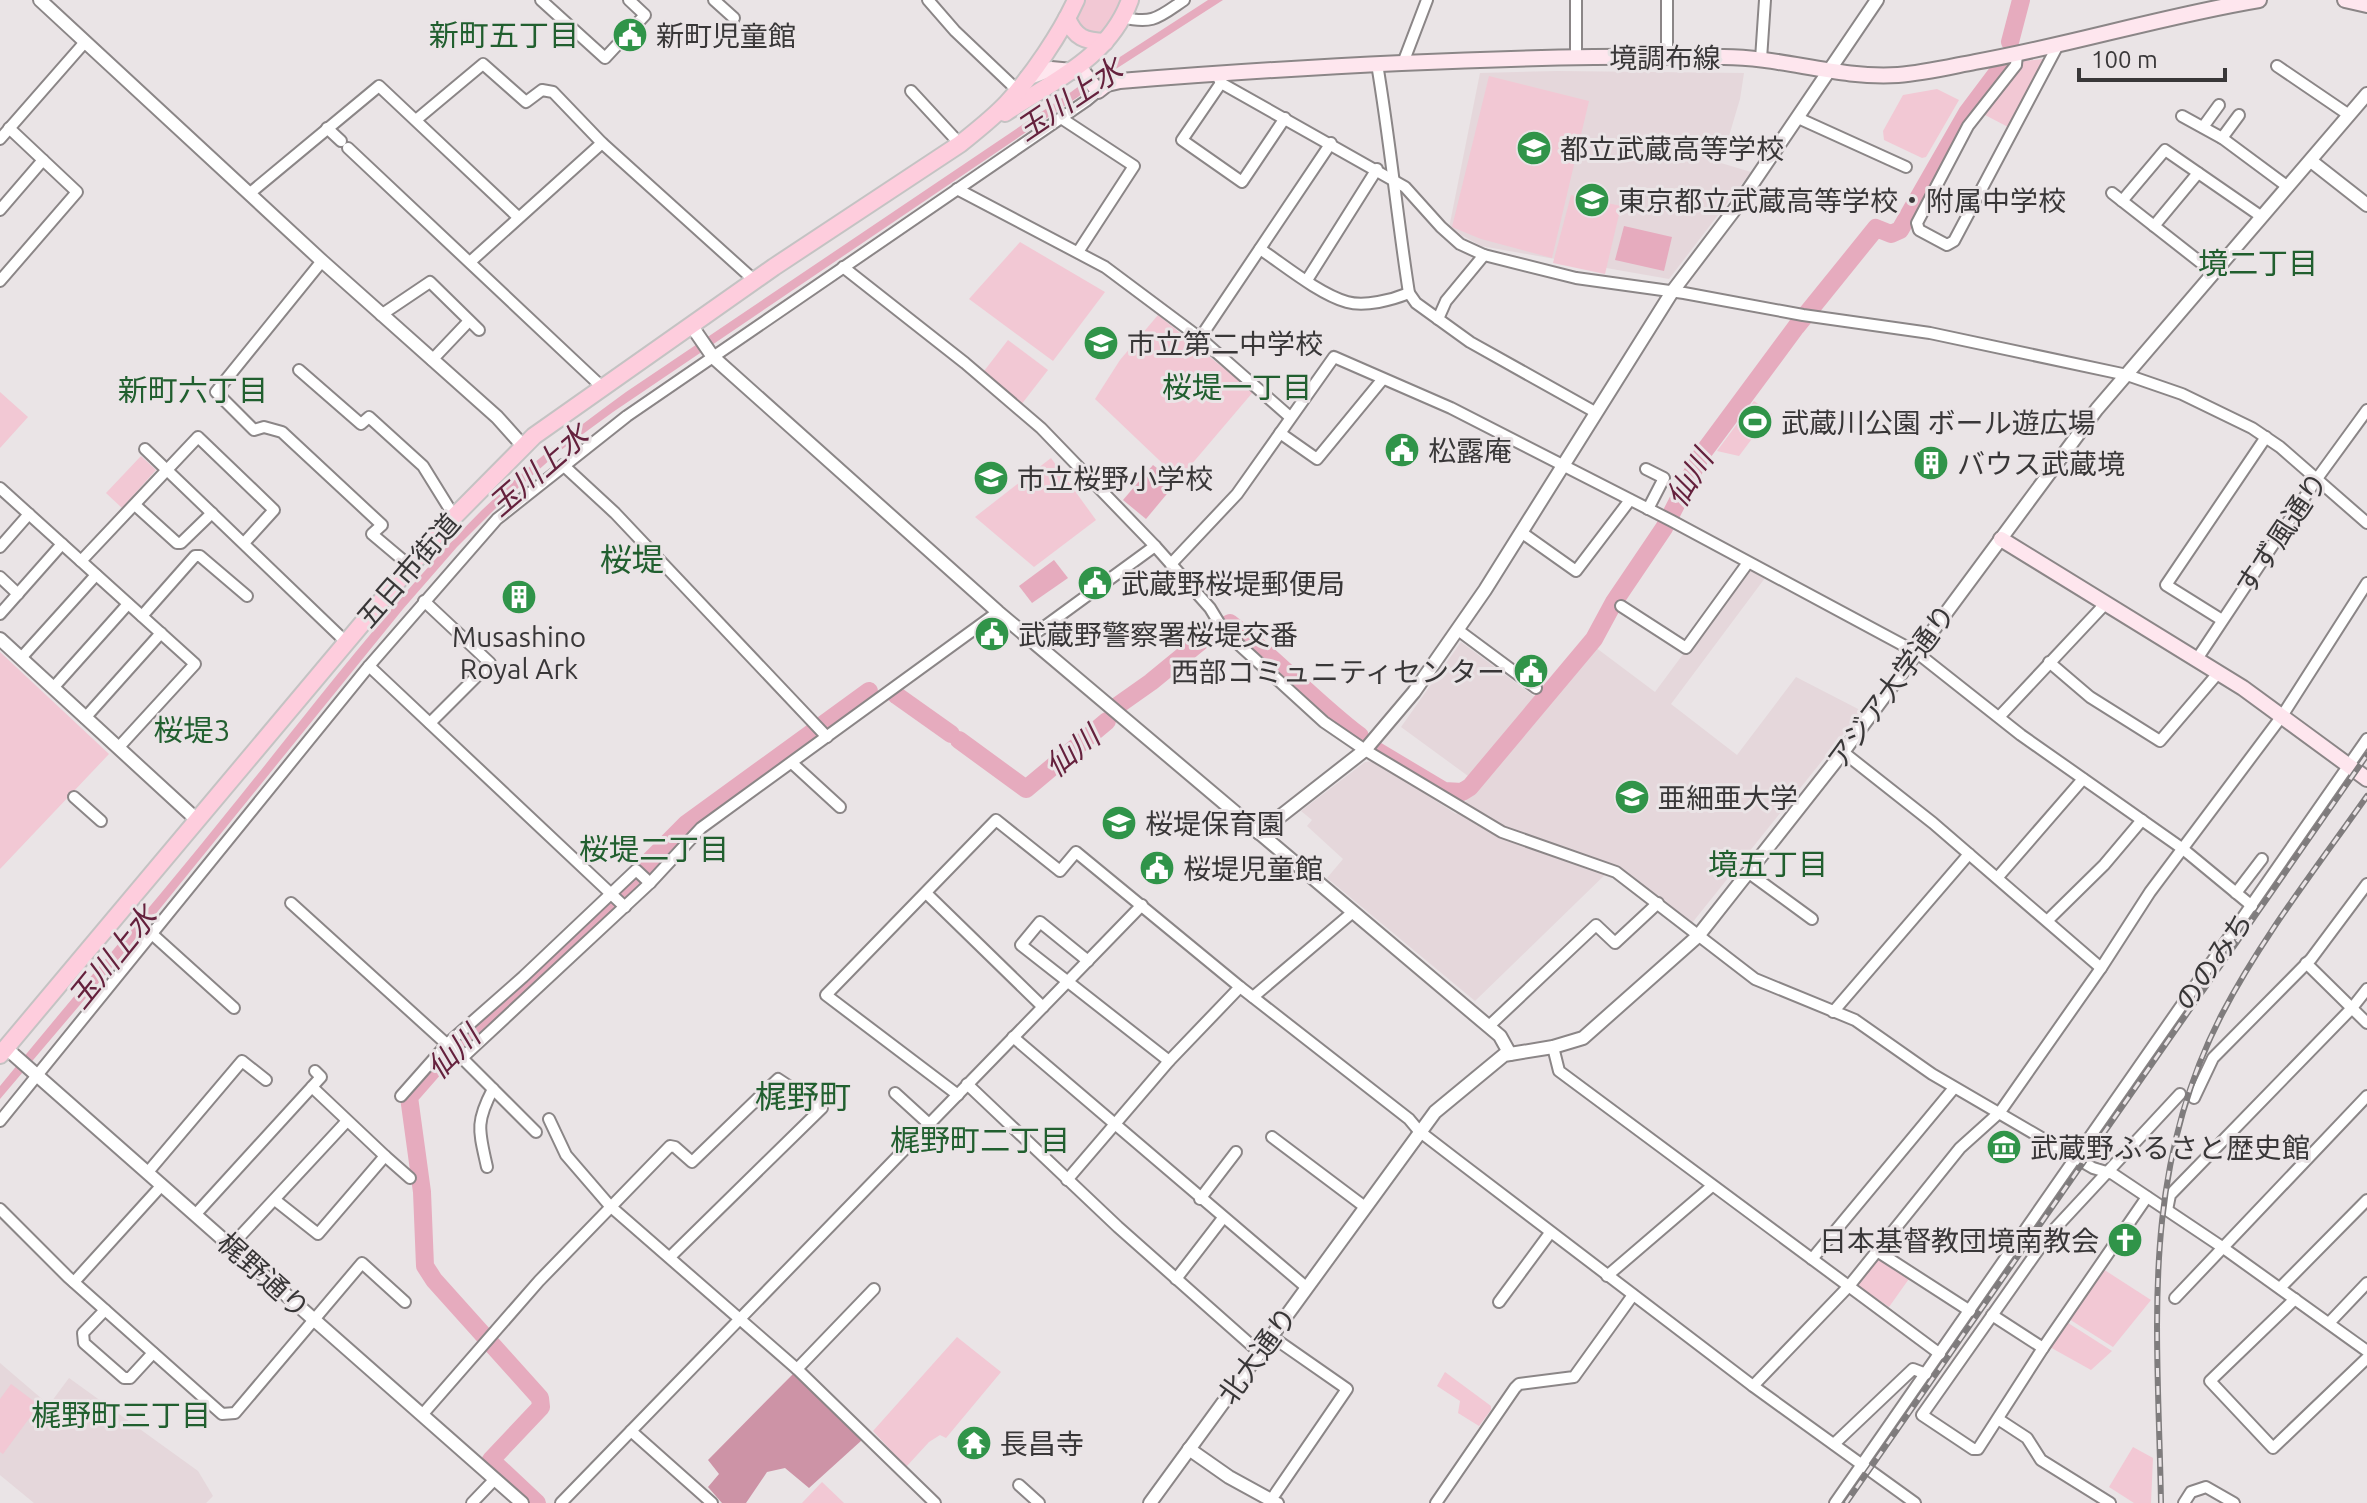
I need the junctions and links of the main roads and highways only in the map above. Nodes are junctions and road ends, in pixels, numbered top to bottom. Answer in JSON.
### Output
{"nodes":[{"id":1,"x":1076,"y":0,"type":"edge"},
{"id":2,"x":1130,"y":0,"type":"edge"},
{"id":3,"x":2259,"y":0,"type":"edge"},
{"id":4,"x":2345,"y":0,"type":"edge"},
{"id":5,"x":2367,"y":5,"type":"edge"},
{"id":6,"x":2205,"y":6,"type":"edge"},
{"id":7,"x":1067,"y":18,"type":"junction"},
{"id":8,"x":1052,"y":41,"type":"junction"},
{"id":9,"x":1105,"y":42,"type":"junction"},
{"id":10,"x":1079,"y":71,"type":"junction"},
{"id":11,"x":1022,"y":85,"type":"junction"},
{"id":12,"x":983,"y":125,"type":"junction"},
{"id":13,"x":2001,"y":539,"type":"road end"},
{"id":14,"x":2367,"y":779,"type":"edge"},
{"id":15,"x":8,"y":1053,"type":"edge"}],
"edges":[{"from":1,"to":7,"type":"main road","name":"五日市街道"},
{"from":2,"to":9,"type":"main road","name":"五日市街道"},
{"from":3,"to":6,"type":"main road","name":"境調布線"},
{"from":4,"to":5,"type":"main road"},
{"from":6,"to":10,"type":"main road","name":"境調布線"},
{"from":7,"to":8,"type":"main road","name":"五日市街道"},
{"from":7,"to":9,"type":"main road"},
{"from":8,"to":10,"type":"main road"},
{"from":8,"to":11,"type":"main road","name":"五日市街道"},
{"from":9,"to":10,"type":"main road","name":"五日市街道"},
{"from":10,"to":11,"type":"main road"},
{"from":10,"to":12,"type":"main road","name":"五日市街道"},
{"from":11,"to":12,"type":"main road","name":"五日市街道"},
{"from":12,"to":15,"type":"main road","name":"五日市街道"},
{"from":13,"to":14,"type":"main road"}]}
